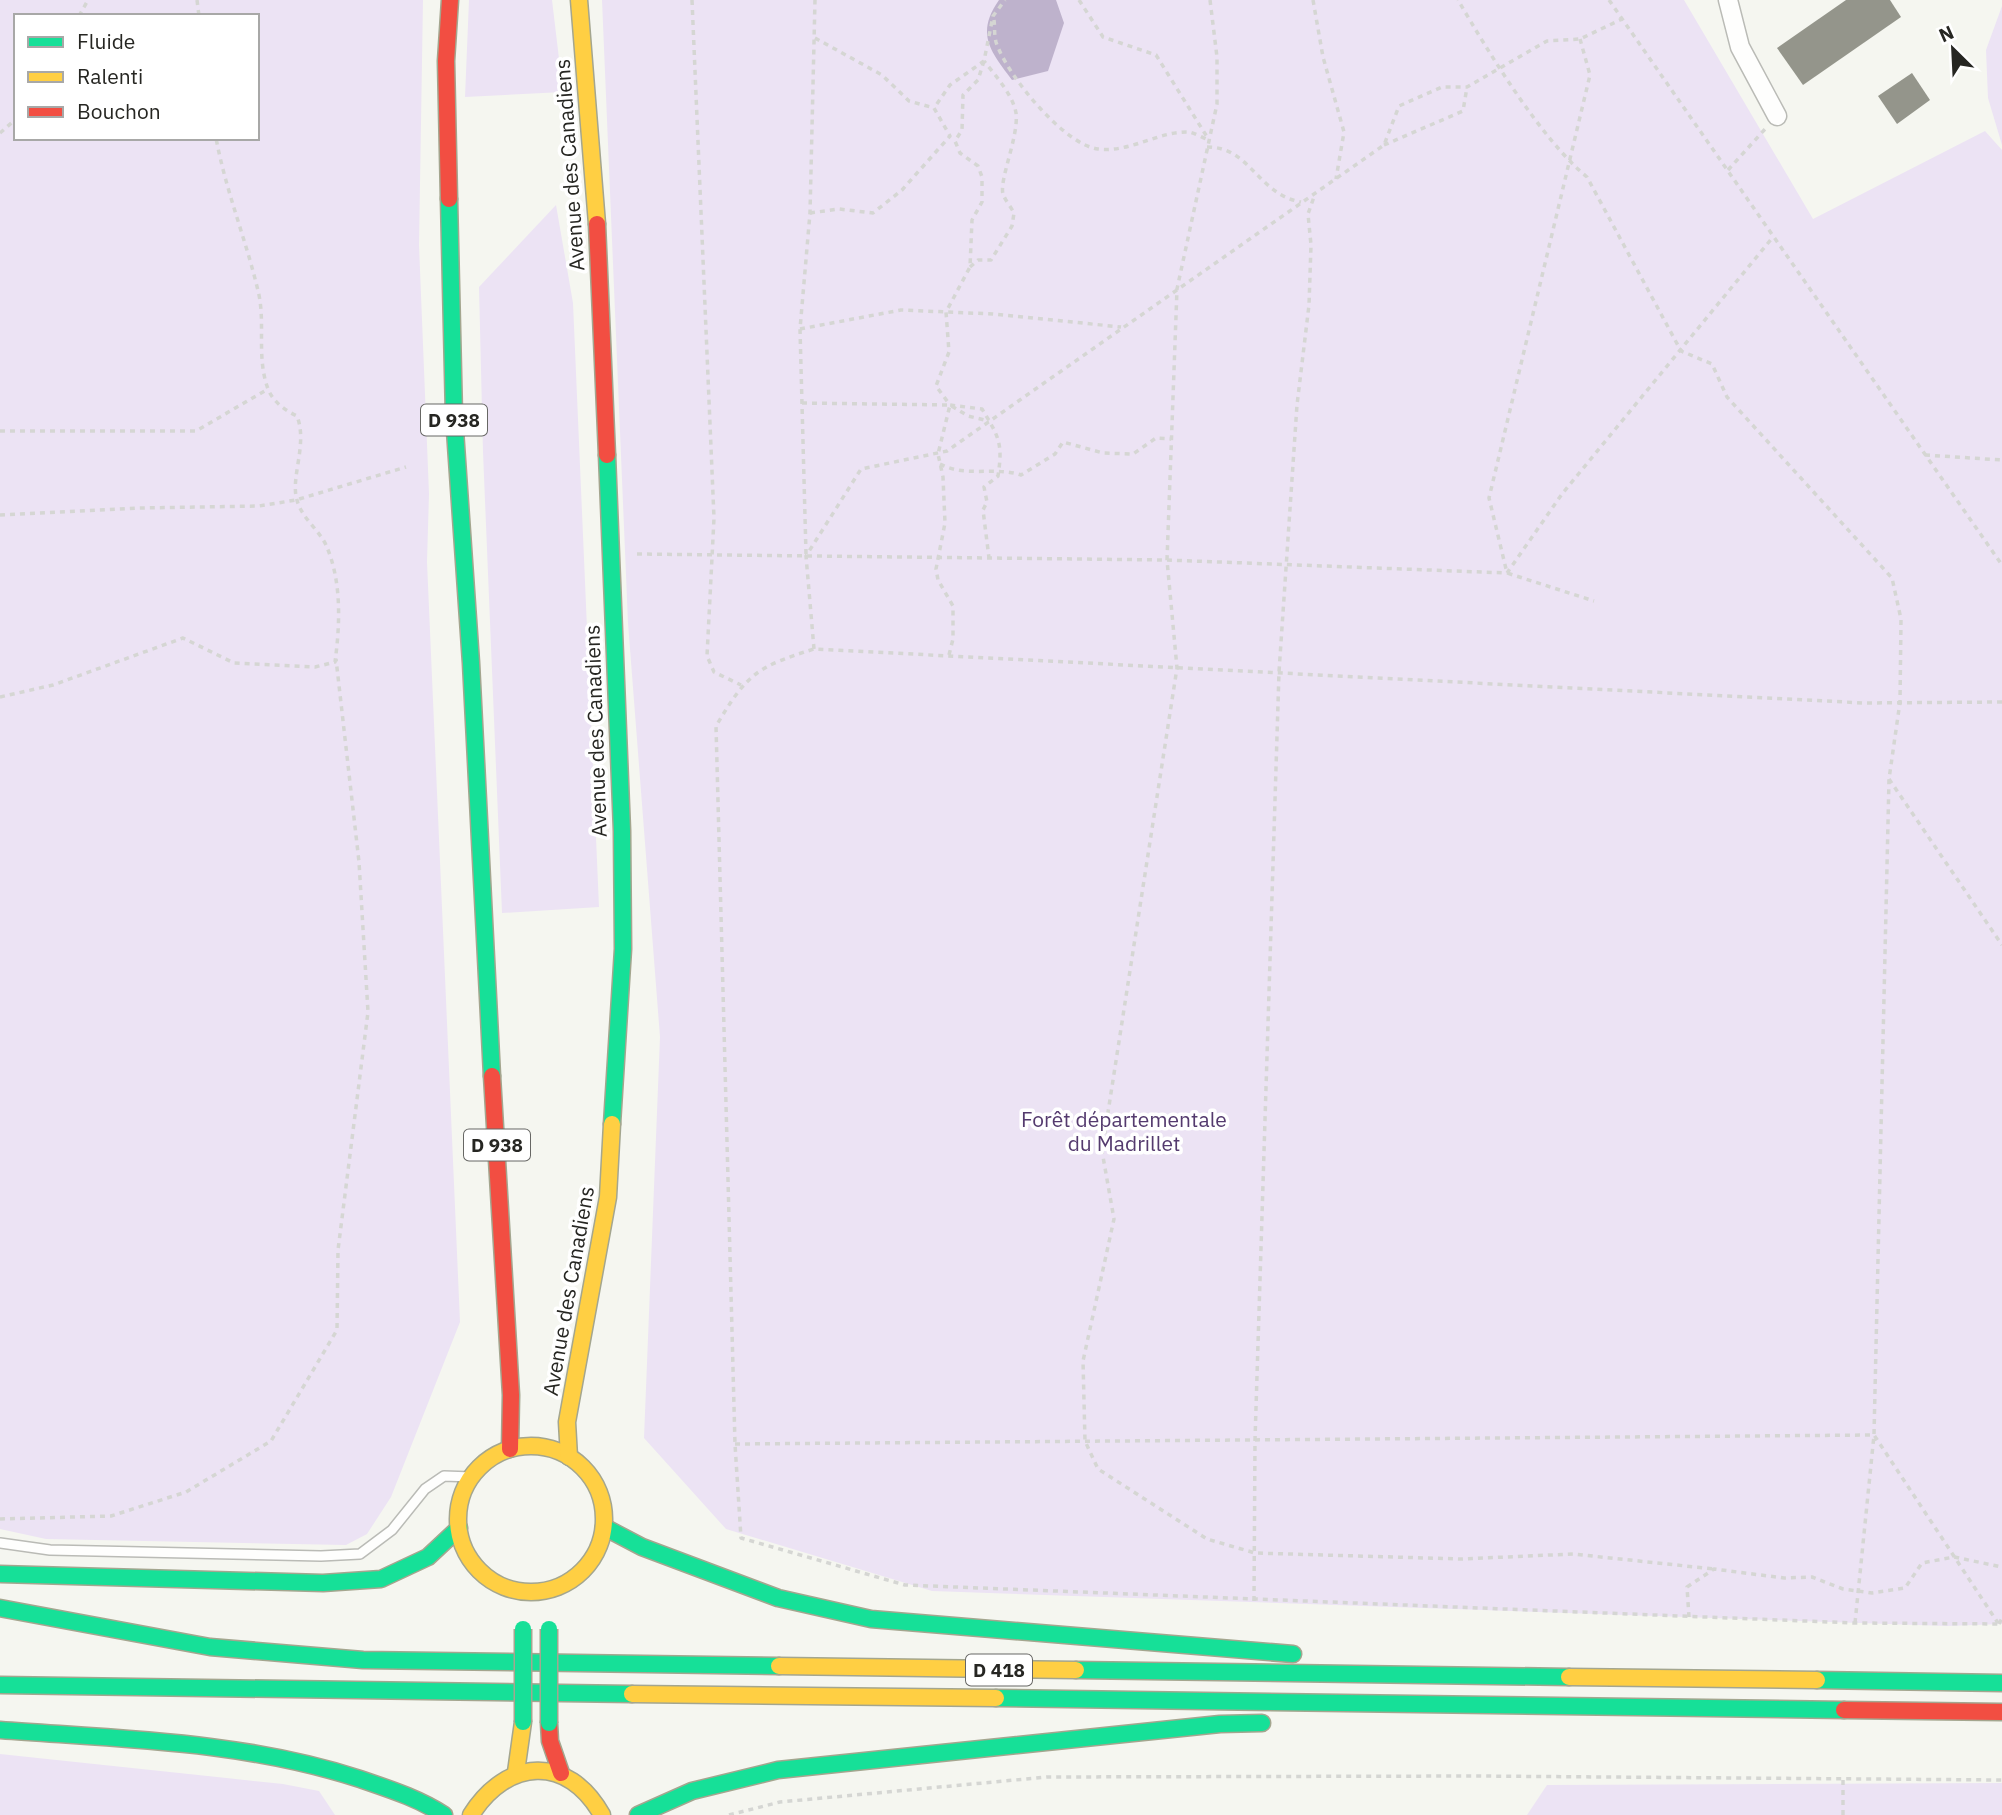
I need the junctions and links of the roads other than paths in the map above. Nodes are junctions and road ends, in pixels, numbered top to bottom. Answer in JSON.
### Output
{"nodes":[{"id":1,"x":442,"y":0,"type":"edge"},
{"id":2,"x":450,"y":0,"type":"edge"},
{"id":3,"x":579,"y":0,"type":"edge"},
{"id":4,"x":1728,"y":0,"type":"edge"},
{"id":5,"x":446,"y":61,"type":"junction"},
{"id":6,"x":1777,"y":116,"type":"road end"},
{"id":7,"x":510,"y":1449,"type":"junction"},
{"id":8,"x":569,"y":1457,"type":"junction"},
{"id":9,"x":472,"y":1477,"type":"junction"},
{"id":10,"x":604,"y":1527,"type":"junction"},
{"id":11,"x":458,"y":1528,"type":"junction"},
{"id":12,"x":0,"y":1543,"type":"edge"},
{"id":13,"x":0,"y":1574,"type":"edge"},
{"id":14,"x":0,"y":1608,"type":"edge"},
{"id":15,"x":520,"y":1610,"type":"junction"},
{"id":16,"x":549,"y":1610,"type":"junction"},
{"id":17,"x":1362,"y":1675,"type":"junction"},
{"id":18,"x":2002,"y":1682,"type":"edge"},
{"id":19,"x":0,"y":1685,"type":"edge"},
{"id":20,"x":1396,"y":1703,"type":"junction"},
{"id":21,"x":2002,"y":1712,"type":"edge"},
{"id":22,"x":1355,"y":1720,"type":"dead end"},
{"id":23,"x":1274,"y":1722,"type":"dead end"},
{"id":24,"x":0,"y":1730,"type":"edge"},
{"id":25,"x":516,"y":1772,"type":"junction"},
{"id":26,"x":561,"y":1773,"type":"junction"},
{"id":27,"x":443,"y":1815,"type":"edge"},
{"id":28,"x":471,"y":1815,"type":"edge"},
{"id":29,"x":602,"y":1815,"type":"edge"},
{"id":30,"x":638,"y":1815,"type":"edge"}],
"edges":[{"from":1,"to":5,"type":"highway"},
{"from":2,"to":5,"type":"highway","name":"Avenue des Canadiens","number":"D 938"},
{"from":3,"to":8,"type":"highway","name":"Avenue des Canadiens"},
{"from":4,"to":6,"type":"street"},
{"from":5,"to":7,"type":"highway","name":"Avenue des Canadiens","number":"D 938"},
{"from":7,"to":8,"type":"highway"},
{"from":7,"to":9,"type":"highway"},
{"from":8,"to":10,"type":"highway"},
{"from":9,"to":11,"type":"highway"},
{"from":9,"to":12,"type":"lane"},
{"from":10,"to":16,"type":"highway"},
{"from":10,"to":17,"type":"highway"},
{"from":11,"to":13,"type":"highway"},
{"from":11,"to":15,"type":"highway"},
{"from":14,"to":17,"type":"highway","number":"D 418"},
{"from":15,"to":16,"type":"highway"},
{"from":15,"to":25,"type":"highway","bridge":true},
{"from":16,"to":26,"type":"highway","bridge":true},
{"from":17,"to":18,"type":"highway","number":"D 418"},
{"from":19,"to":20,"type":"highway","number":"D 418"},
{"from":20,"to":21,"type":"highway","number":"D 418"},
{"from":20,"to":22,"type":"highway"},
{"from":23,"to":30,"type":"highway"},
{"from":24,"to":27,"type":"highway"},
{"from":25,"to":26,"type":"highway"},
{"from":25,"to":28,"type":"highway"},
{"from":26,"to":29,"type":"highway"}]}
